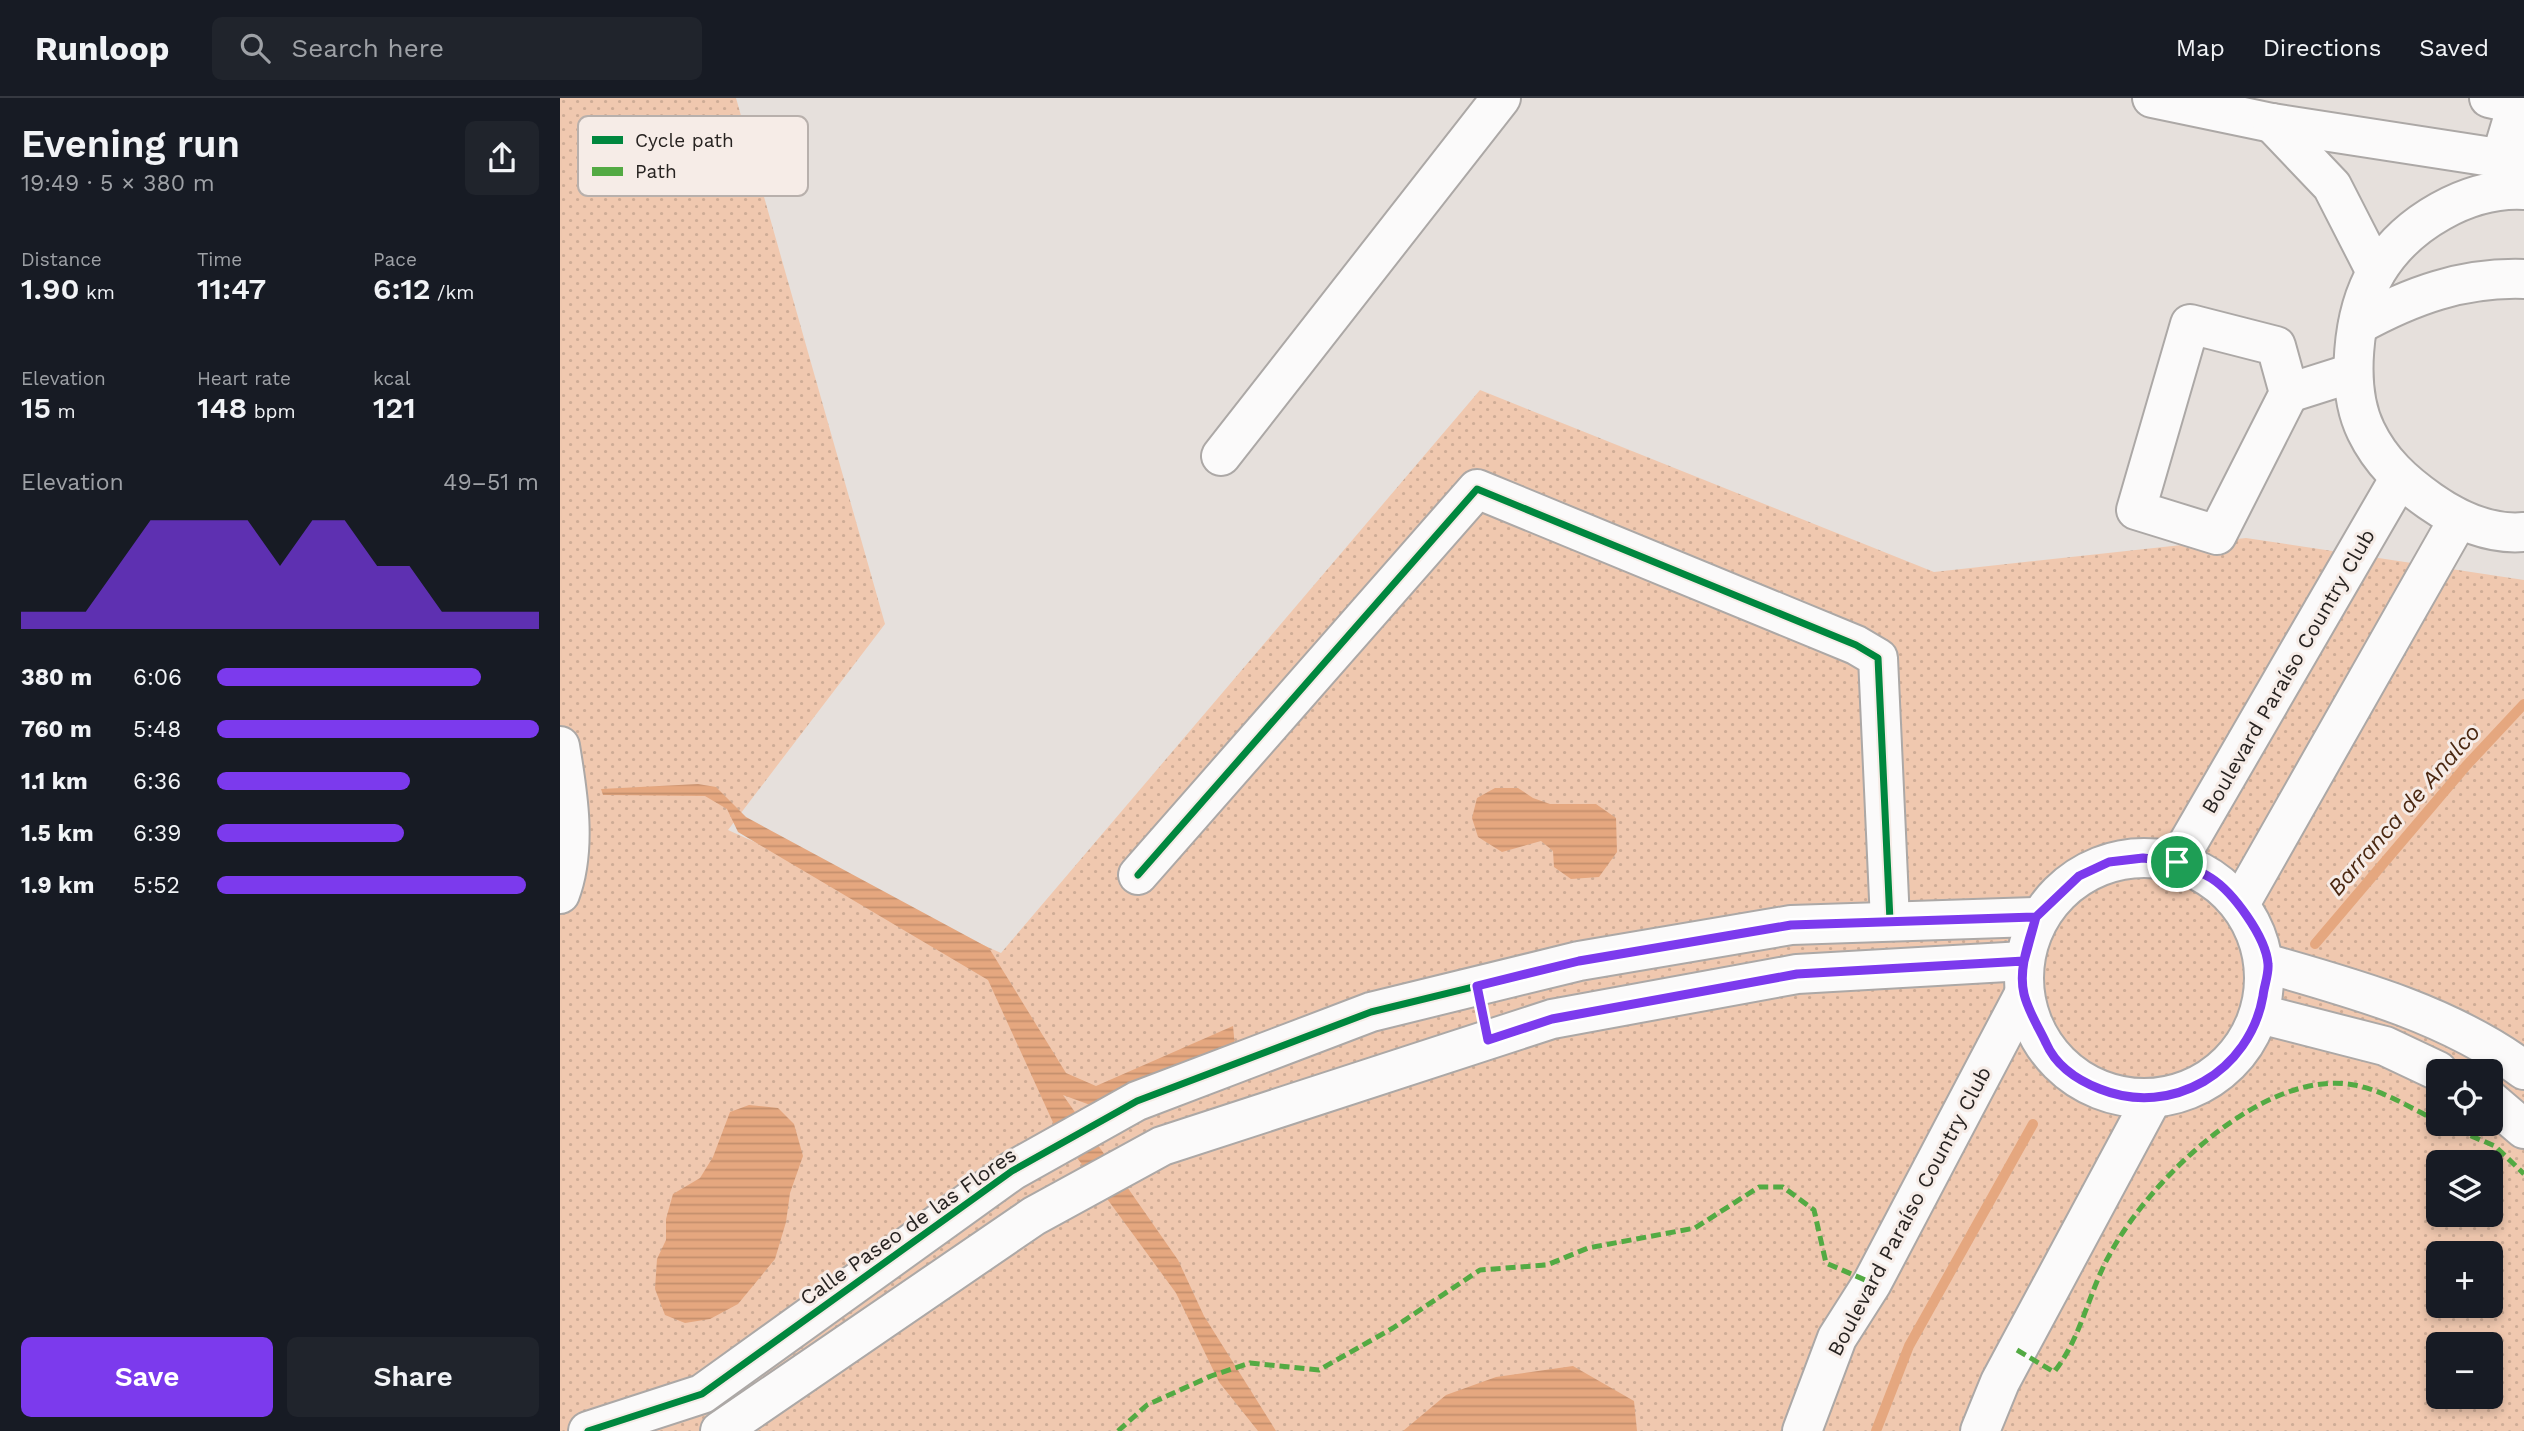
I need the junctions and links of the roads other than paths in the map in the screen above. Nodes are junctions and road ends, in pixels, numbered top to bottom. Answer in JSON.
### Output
{"nodes":[{"id":1,"x":1501,"y":98,"type":"edge"},
{"id":2,"x":2152,"y":98,"type":"edge"},
{"id":3,"x":2512,"y":101,"type":"edge"},
{"id":4,"x":2272,"y":123,"type":"junction"},
{"id":5,"x":2512,"y":160,"type":"edge"},
{"id":6,"x":2524,"y":190,"type":"edge"},
{"id":7,"x":2376,"y":272,"type":"junction"},
{"id":8,"x":2524,"y":279,"type":"edge"},
{"id":9,"x":2358,"y":326,"type":"junction"},
{"id":10,"x":2352,"y":373,"type":"junction"},
{"id":11,"x":2289,"y":393,"type":"junction"},
{"id":12,"x":1221,"y":456,"type":"dead end"},
{"id":13,"x":2399,"y":480,"type":"junction"},
{"id":14,"x":2458,"y":520,"type":"junction"},
{"id":15,"x":2524,"y":532,"type":"edge"},
{"id":16,"x":560,"y":746,"type":"edge"},
{"id":17,"x":2177,"y":862,"type":"junction"},
{"id":18,"x":1138,"y":875,"type":"dead end"},
{"id":19,"x":560,"y":894,"type":"edge"},
{"id":20,"x":2239,"y":904,"type":"junction"},
{"id":21,"x":2036,"y":917,"type":"junction"},
{"id":22,"x":1890,"y":921,"type":"junction"},
{"id":23,"x":2268,"y":964,"type":"junction"},
{"id":24,"x":2024,"y":977,"type":"junction"},
{"id":25,"x":1477,"y":986,"type":"junction"},
{"id":26,"x":2260,"y":1014,"type":"junction"},
{"id":27,"x":1488,"y":1040,"type":"junction"},
{"id":28,"x":2426,"y":1065,"type":"edge"},
{"id":29,"x":2524,"y":1070,"type":"edge"},
{"id":30,"x":2152,"y":1099,"type":"junction"},
{"id":31,"x":2503,"y":1111,"type":"edge"},
{"id":32,"x":2524,"y":1129,"type":"edge"},
{"id":33,"x":588,"y":1431,"type":"edge"},
{"id":34,"x":720,"y":1431,"type":"edge"},
{"id":35,"x":1802,"y":1431,"type":"edge"},
{"id":36,"x":1980,"y":1431,"type":"edge"}],
"edges":[{"from":1,"to":12,"type":"street"},
{"from":2,"to":4,"type":"street"},
{"from":3,"to":5,"type":"street"},
{"from":4,"to":5,"type":"street"},
{"from":4,"to":7,"type":"street"},
{"from":6,"to":7,"type":"street"},
{"from":7,"to":9,"type":"street"},
{"from":8,"to":9,"type":"street"},
{"from":9,"to":10,"type":"street"},
{"from":10,"to":11,"type":"street"},
{"from":10,"to":13,"type":"street"},
{"from":11,"to":11,"type":"street"},
{"from":13,"to":14,"type":"street"},
{"from":13,"to":17,"type":"street","name":"Boulevard Paraíso Country Club"},
{"from":14,"to":15,"type":"street"},
{"from":14,"to":20,"type":"street"},
{"from":16,"to":19,"type":"street"},
{"from":17,"to":20,"type":"street"},
{"from":17,"to":21,"type":"street"},
{"from":18,"to":22,"type":"street"},
{"from":20,"to":23,"type":"street"},
{"from":21,"to":22,"type":"street","name":"Calle Paseo de las Flores"},
{"from":21,"to":24,"type":"street"},
{"from":22,"to":25,"type":"street","name":"Calle Paseo de las Flores"},
{"from":23,"to":26,"type":"street"},
{"from":23,"to":29,"type":"street"},
{"from":24,"to":27,"type":"street"},
{"from":24,"to":30,"type":"street"},
{"from":24,"to":35,"type":"street","name":"Boulevard Paraíso Country Club"},
{"from":25,"to":27,"type":"street"},
{"from":25,"to":33,"type":"street","name":"Calle Paseo de las Flores"},
{"from":26,"to":28,"type":"street"},
{"from":26,"to":30,"type":"street"},
{"from":27,"to":34,"type":"street"},
{"from":30,"to":36,"type":"street"},
{"from":31,"to":32,"type":"street"}]}
